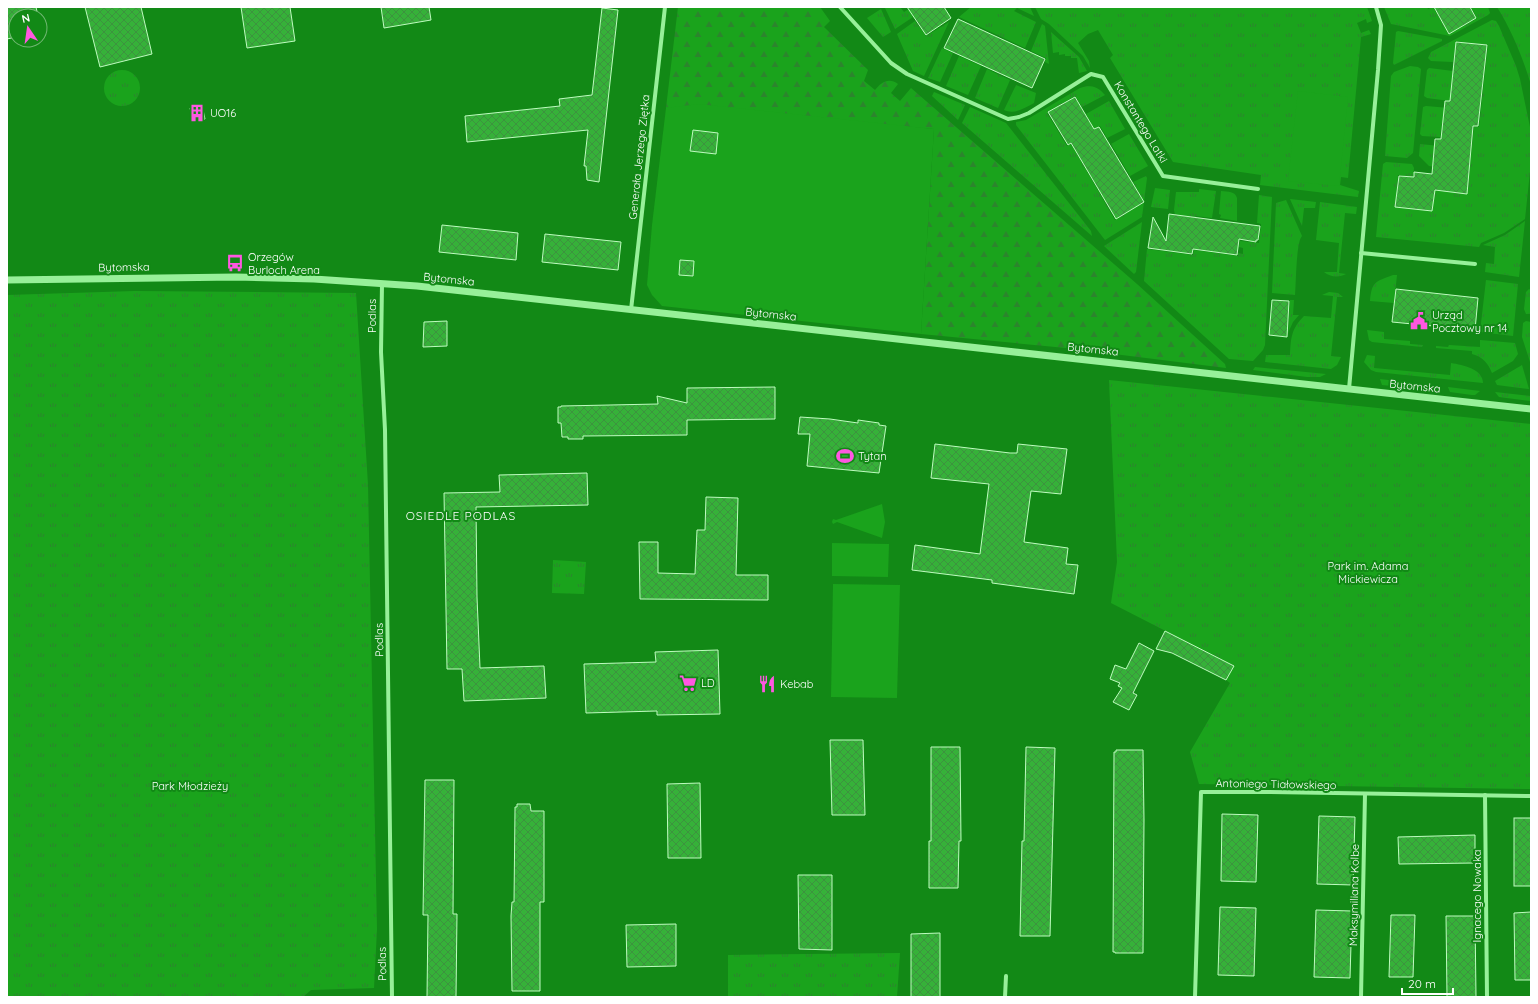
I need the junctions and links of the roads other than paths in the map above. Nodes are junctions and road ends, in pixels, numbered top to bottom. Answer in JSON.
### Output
{"nodes":[{"id":1,"x":665,"y":7,"type":"edge"},
{"id":2,"x":840,"y":7,"type":"edge"},
{"id":3,"x":1376,"y":7,"type":"edge"},
{"id":4,"x":1258,"y":189,"type":"dead end"},
{"id":5,"x":1361,"y":253,"type":"junction"},
{"id":6,"x":1475,"y":264,"type":"dead end"},
{"id":7,"x":7,"y":280,"type":"edge"},
{"id":8,"x":382,"y":284,"type":"junction"},
{"id":9,"x":631,"y":310,"type":"junction"},
{"id":10,"x":1349,"y":390,"type":"junction"},
{"id":11,"x":1531,"y":409,"type":"edge"},
{"id":12,"x":1365,"y":794,"type":"junction"},
{"id":13,"x":1485,"y":795,"type":"junction"},
{"id":14,"x":1531,"y":796,"type":"edge"},
{"id":15,"x":1006,"y":976,"type":"dead end"},
{"id":16,"x":392,"y":997,"type":"edge"},
{"id":17,"x":1005,"y":997,"type":"edge"},
{"id":18,"x":1195,"y":997,"type":"edge"},
{"id":19,"x":1361,"y":997,"type":"edge"},
{"id":20,"x":1487,"y":997,"type":"edge"}],
"edges":[{"from":1,"to":9,"type":"street","name":"Generała Jerzego Ziętka"},
{"from":2,"to":4,"type":"street","name":"Konstantego Latki"},
{"from":3,"to":5,"type":"street"},
{"from":5,"to":6,"type":"street"},
{"from":5,"to":10,"type":"street"},
{"from":7,"to":8,"type":"street","name":"Bytomska"},
{"from":8,"to":9,"type":"street","name":"Bytomska"},
{"from":8,"to":16,"type":"street","name":"Podlas"},
{"from":9,"to":10,"type":"street","name":"Bytomska"},
{"from":10,"to":11,"type":"street","name":"Bytomska"},
{"from":12,"to":13,"type":"street","name":"Antoniego Tiałowskiego"},
{"from":12,"to":18,"type":"street","name":"Antoniego Tiałowskiego"},
{"from":12,"to":19,"type":"street","name":"Maksymiliana Kolbe"},
{"from":13,"to":14,"type":"street","name":"Antoniego Tiałowskiego"},
{"from":13,"to":20,"type":"street","name":"Ignacego Nowaka"},
{"from":15,"to":17,"type":"street"}]}
